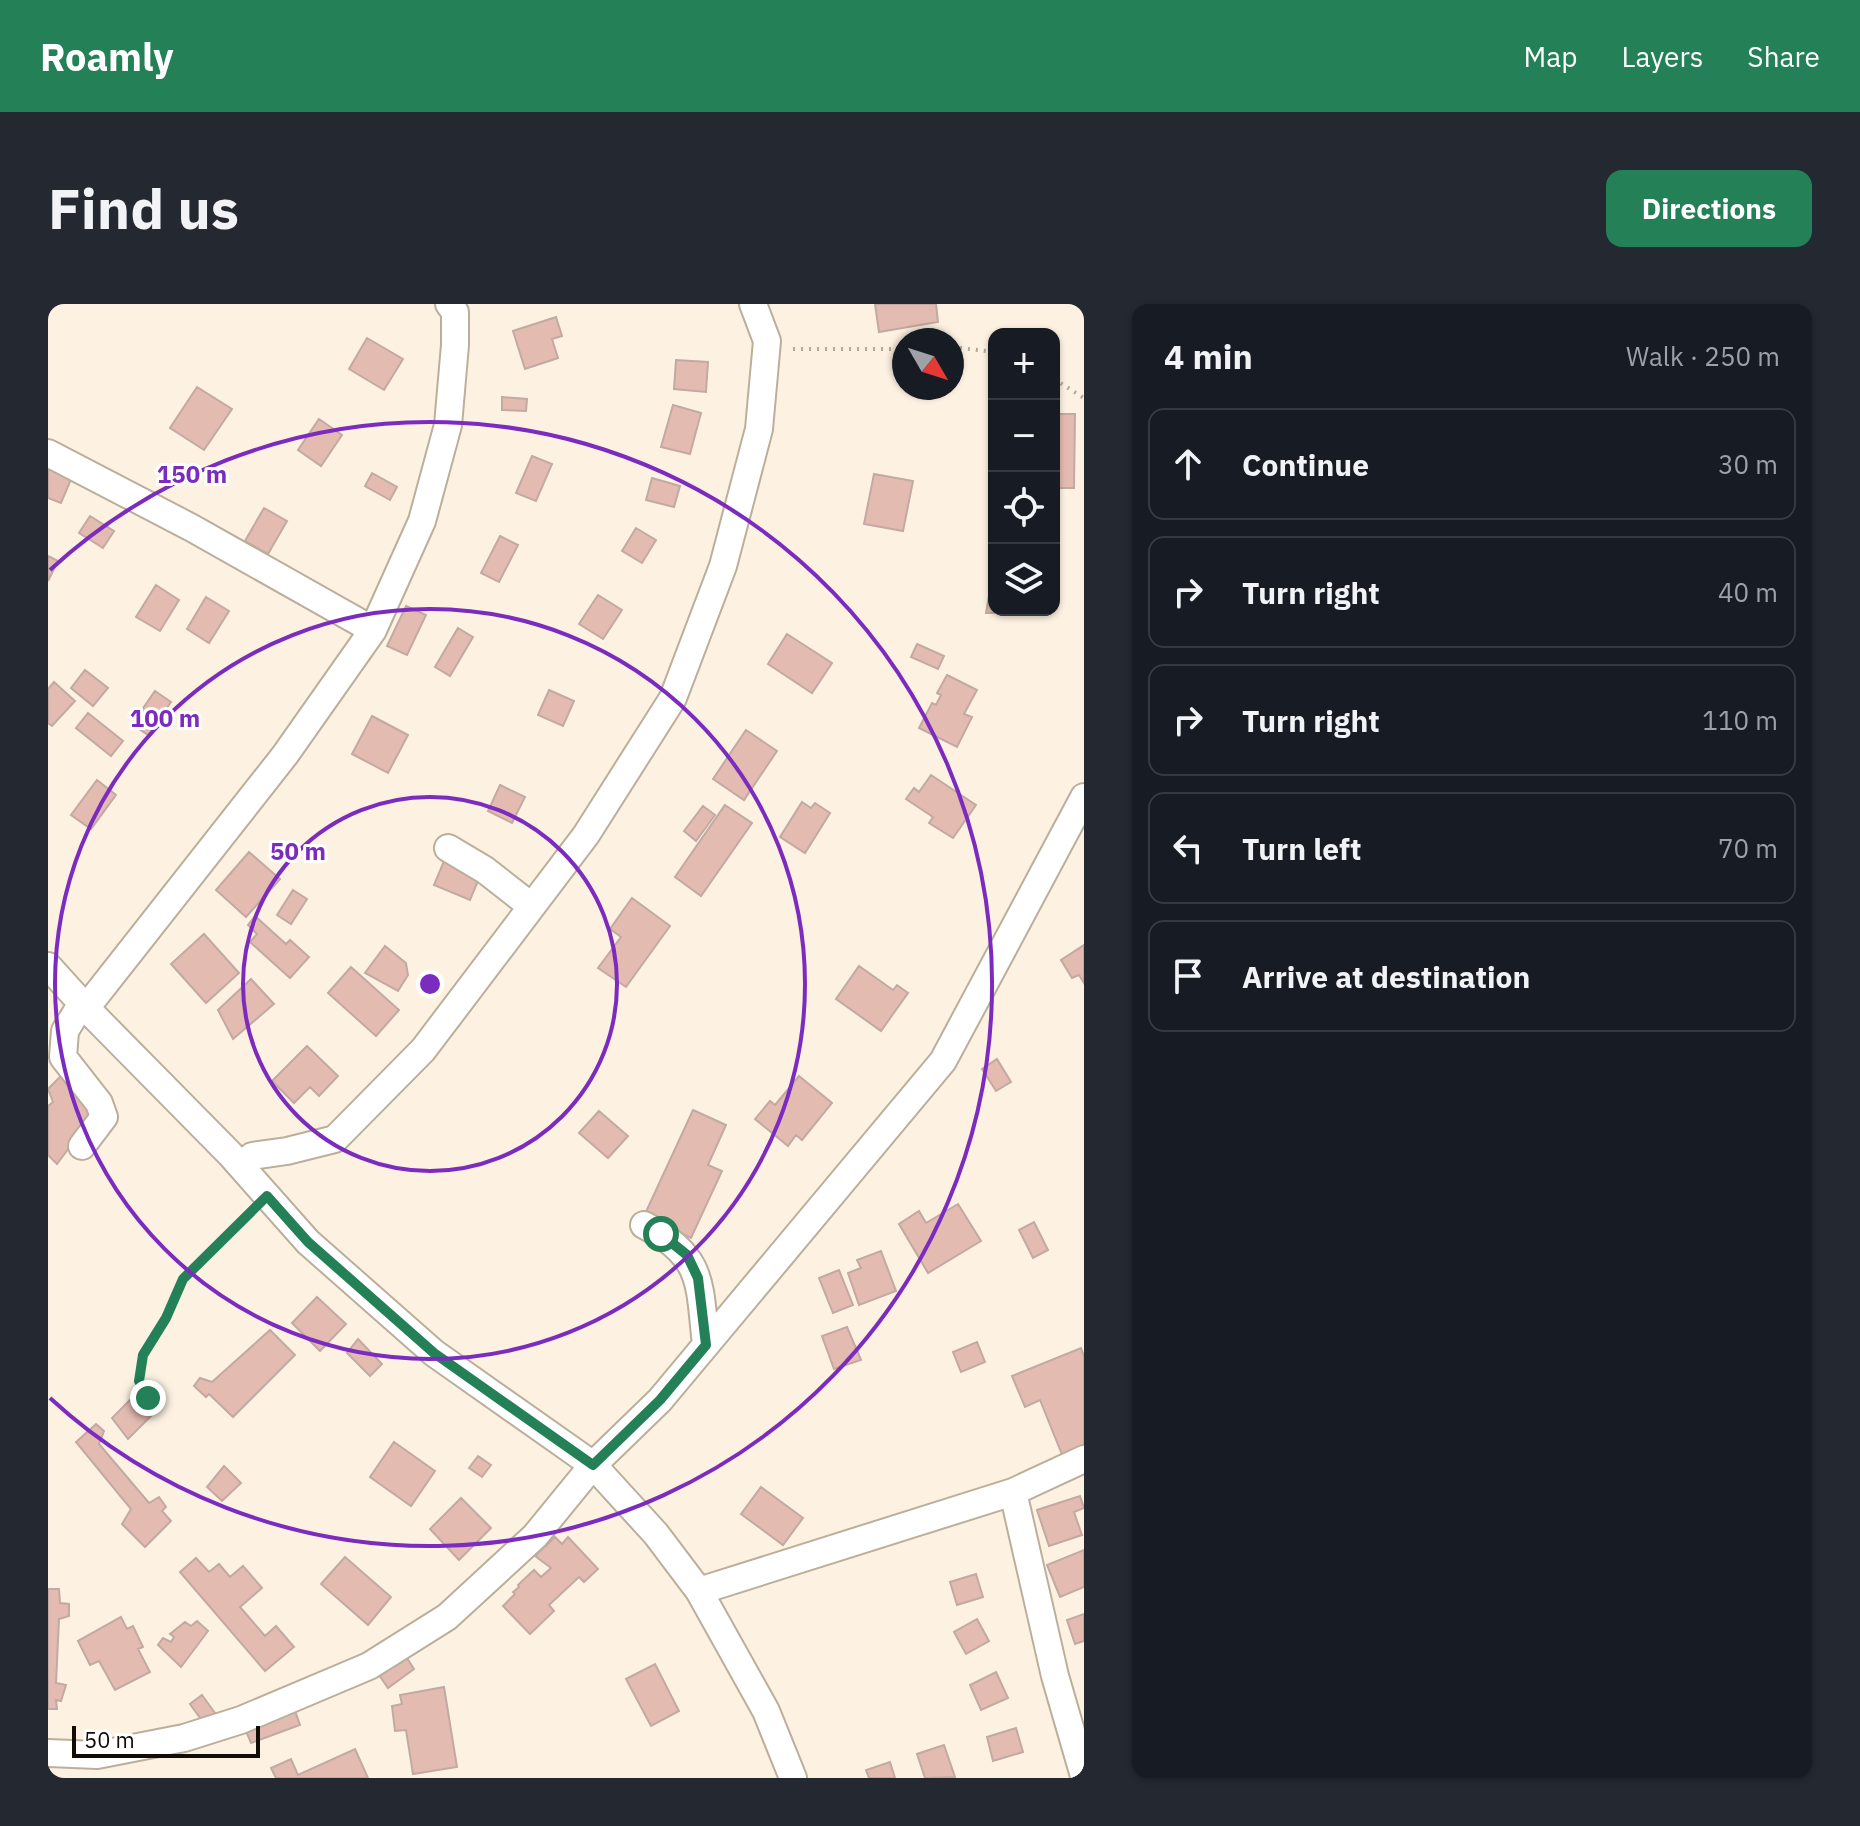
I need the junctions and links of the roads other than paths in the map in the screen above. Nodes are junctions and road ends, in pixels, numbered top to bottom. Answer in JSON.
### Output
{"nodes":[{"id":1,"x":753,"y":304,"type":"edge"},
{"id":2,"x":458,"y":307,"type":"edge"},
{"id":3,"x":48,"y":453,"type":"edge"},
{"id":4,"x":373,"y":630,"type":"junction"},
{"id":5,"x":1084,"y":797,"type":"edge"},
{"id":6,"x":448,"y":848,"type":"dead end"},
{"id":7,"x":531,"y":906,"type":"junction"},
{"id":8,"x":48,"y":966,"type":"edge"},
{"id":9,"x":84,"y":1006,"type":"junction"},
{"id":10,"x":82,"y":1146,"type":"dead end"},
{"id":11,"x":241,"y":1166,"type":"junction"},
{"id":12,"x":644,"y":1225,"type":"dead end"},
{"id":13,"x":706,"y":1345,"type":"junction"},
{"id":14,"x":1084,"y":1459,"type":"edge"},
{"id":15,"x":593,"y":1465,"type":"junction"},
{"id":16,"x":1013,"y":1492,"type":"junction"},
{"id":17,"x":699,"y":1591,"type":"junction"},
{"id":18,"x":48,"y":1753,"type":"edge"},
{"id":19,"x":98,"y":1767,"type":"edge"},
{"id":20,"x":1084,"y":1775,"type":"edge"},
{"id":21,"x":793,"y":1778,"type":"edge"},
{"id":22,"x":1074,"y":1778,"type":"edge"}],
"edges":[{"from":1,"to":7,"type":"street"},
{"from":2,"to":4,"type":"street"},
{"from":3,"to":4,"type":"street"},
{"from":4,"to":9,"type":"street"},
{"from":5,"to":13,"type":"street"},
{"from":6,"to":7,"type":"street"},
{"from":7,"to":11,"type":"street"},
{"from":8,"to":9,"type":"street"},
{"from":9,"to":10,"type":"street"},
{"from":9,"to":11,"type":"street"},
{"from":11,"to":15,"type":"street"},
{"from":12,"to":13,"type":"street"},
{"from":13,"to":15,"type":"street"},
{"from":14,"to":16,"type":"street"},
{"from":15,"to":17,"type":"street"},
{"from":15,"to":19,"type":"street"},
{"from":16,"to":17,"type":"street"},
{"from":16,"to":20,"type":"street"},
{"from":17,"to":21,"type":"street"},
{"from":18,"to":19,"type":"street"},
{"from":20,"to":22,"type":"street"}]}
